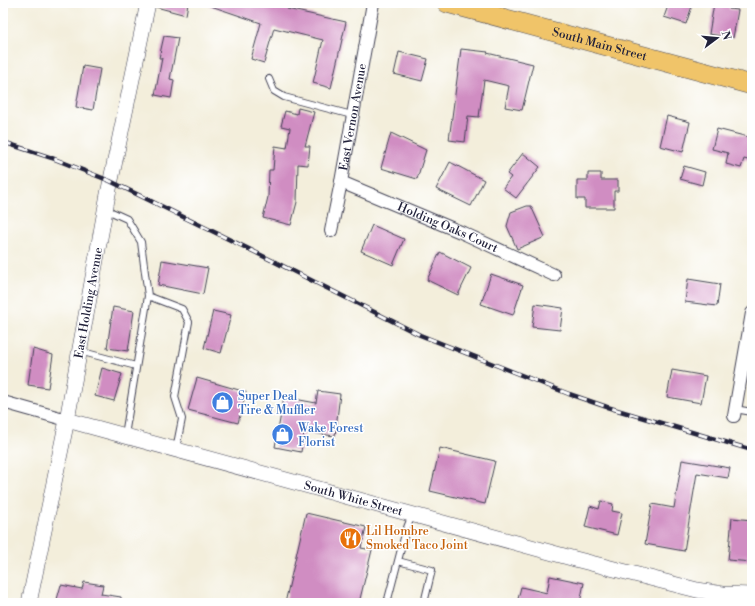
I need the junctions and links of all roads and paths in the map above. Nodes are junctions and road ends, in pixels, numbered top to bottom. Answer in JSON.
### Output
{"nodes":[{"id":1,"x":148,"y":3,"type":"edge"},
{"id":2,"x":373,"y":3,"type":"edge"},
{"id":3,"x":447,"y":3,"type":"edge"},
{"id":4,"x":269,"y":79,"type":"dead end"},
{"id":5,"x":752,"y":85,"type":"edge"},
{"id":6,"x":352,"y":115,"type":"junction"},
{"id":7,"x":341,"y":182,"type":"junction"},
{"id":8,"x":105,"y":209,"type":"junction"},
{"id":9,"x":330,"y":231,"type":"dead end"},
{"id":10,"x":554,"y":275,"type":"dead end"},
{"id":11,"x":148,"y":296,"type":"junction"},
{"id":12,"x":752,"y":312,"type":"edge"},
{"id":13,"x":79,"y":352,"type":"junction"},
{"id":14,"x":748,"y":358,"type":"edge"},
{"id":15,"x":136,"y":366,"type":"junction"},
{"id":16,"x":3,"y":402,"type":"edge"},
{"id":17,"x":734,"y":412,"type":"joint"},
{"id":18,"x":752,"y":412,"type":"edge"},
{"id":19,"x":67,"y":420,"type":"junction"},
{"id":20,"x":125,"y":437,"type":"junction"},
{"id":21,"x":176,"y":450,"type":"junction"},
{"id":22,"x":412,"y":514,"type":"junction"},
{"id":23,"x":398,"y":561,"type":"junction"},
{"id":24,"x":752,"y":596,"type":"edge"},
{"id":25,"x":29,"y":603,"type":"edge"},
{"id":26,"x":387,"y":603,"type":"edge"},
{"id":27,"x":424,"y":603,"type":"edge"}],
"edges":[{"from":1,"to":8,"type":"street","name":"East Holding Avenue"},
{"from":2,"to":6,"type":"street","name":"East Vernon Avenue"},
{"from":3,"to":5,"type":"main road","name":"South Main Street"},
{"from":4,"to":6,"type":"lane"},
{"from":6,"to":7,"type":"street","name":"East Vernon Avenue"},
{"from":7,"to":9,"type":"street","name":"East Vernon Avenue"},
{"from":7,"to":10,"type":"street","name":"Holding Oaks Court"},
{"from":8,"to":11,"type":"lane"},
{"from":8,"to":13,"type":"street","name":"East Holding Avenue"},
{"from":11,"to":15,"type":"lane"},
{"from":11,"to":21,"type":"lane"},
{"from":12,"to":14,"type":"street"},
{"from":13,"to":15,"type":"lane"},
{"from":13,"to":19,"type":"street","name":"East Holding Avenue"},
{"from":14,"to":17,"type":"street"},
{"from":15,"to":20,"type":"lane"},
{"from":16,"to":19,"type":"street","name":"South White Street"},
{"from":17,"to":18,"type":"lane"},
{"from":19,"to":20,"type":"street","name":"South White Street"},
{"from":19,"to":25,"type":"street","name":"East Holding Avenue"},
{"from":20,"to":21,"type":"street","name":"South White Street"},
{"from":21,"to":22,"type":"street","name":"South White Street"},
{"from":22,"to":23,"type":"lane"},
{"from":22,"to":24,"type":"street","name":"South White Street"},
{"from":23,"to":26,"type":"lane"},
{"from":23,"to":27,"type":"lane"}]}
